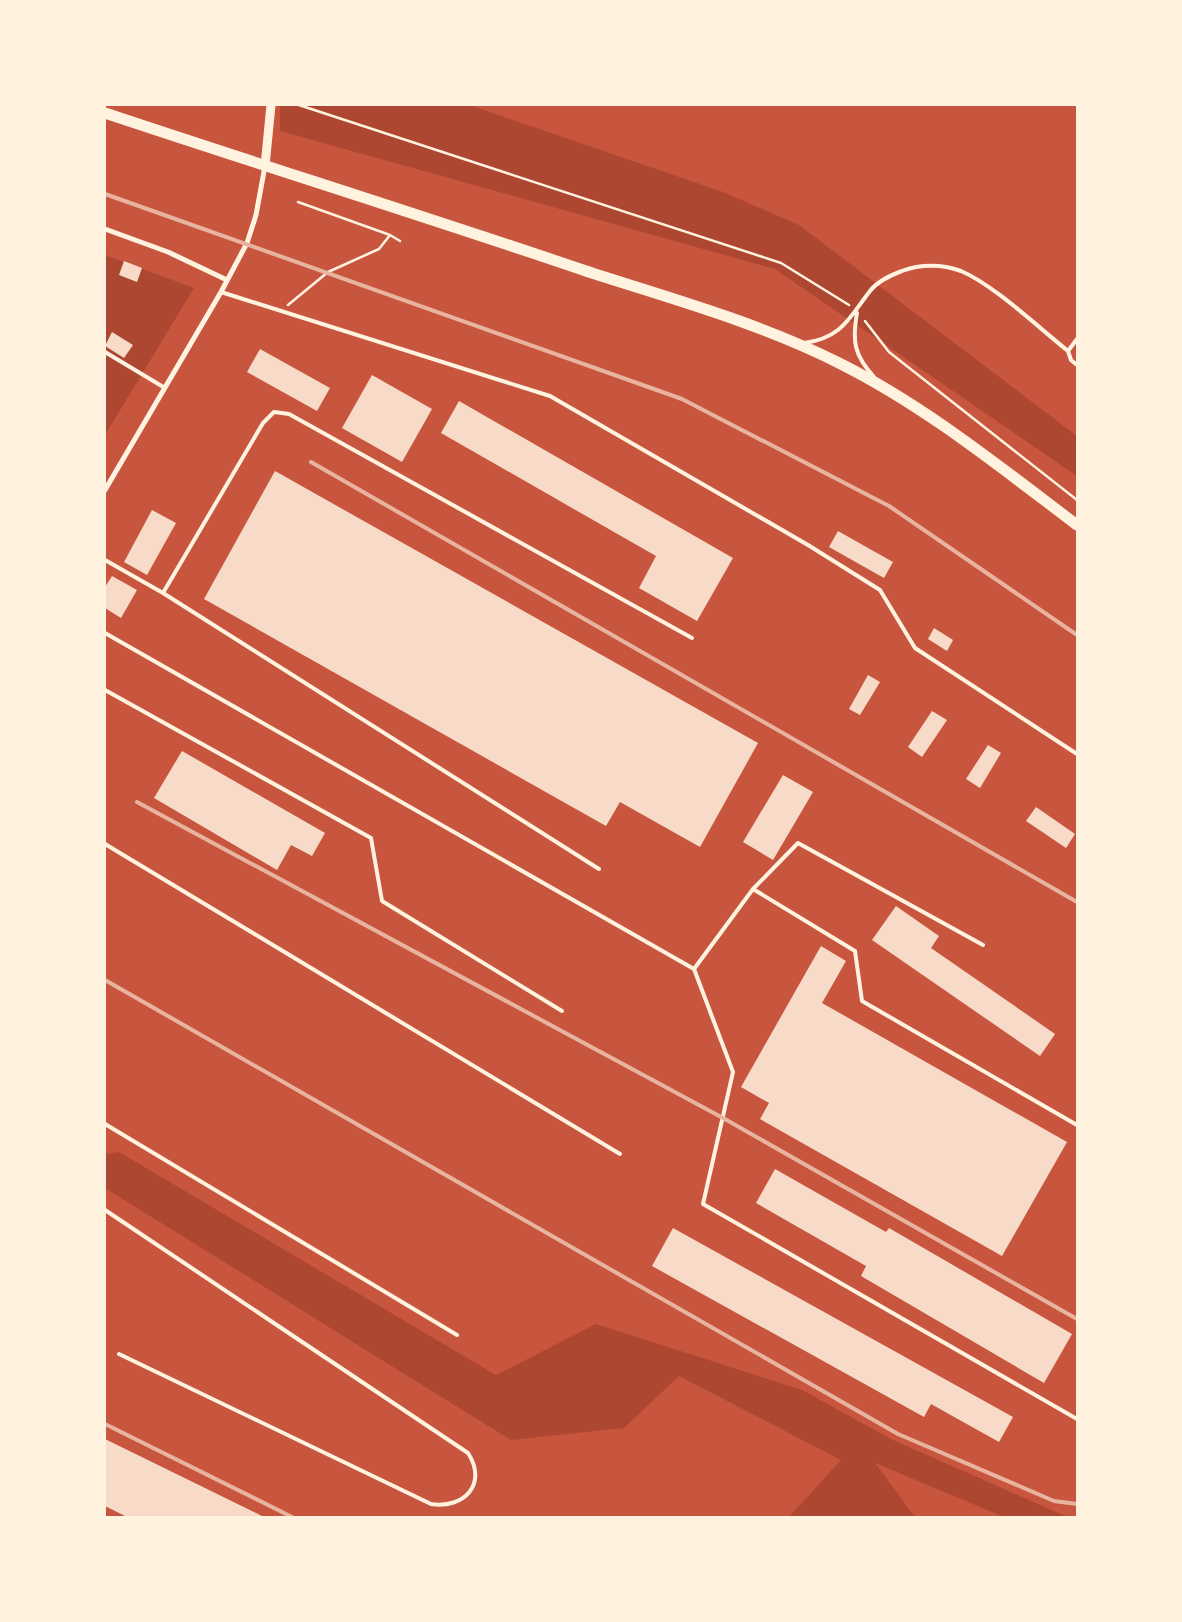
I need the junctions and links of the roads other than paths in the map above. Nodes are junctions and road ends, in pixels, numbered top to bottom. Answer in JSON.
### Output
{"nodes":[{"id":1,"x":270,"y":105,"type":"edge"},
{"id":2,"x":105,"y":113,"type":"edge"},
{"id":3,"x":265,"y":166,"type":"junction"},
{"id":4,"x":105,"y":229,"type":"edge"},
{"id":5,"x":227,"y":280,"type":"junction"},
{"id":6,"x":221,"y":292,"type":"junction"},
{"id":7,"x":857,"y":310,"type":"junction"},
{"id":8,"x":1077,"y":339,"type":"edge"},
{"id":9,"x":798,"y":344,"type":"junction"},
{"id":10,"x":1068,"y":351,"type":"junction"},
{"id":11,"x":105,"y":352,"type":"edge"},
{"id":12,"x":1077,"y":365,"type":"edge"},
{"id":13,"x":882,"y":387,"type":"junction"},
{"id":14,"x":165,"y":388,"type":"junction"},
{"id":15,"x":105,"y":490,"type":"edge"},
{"id":16,"x":1077,"y":525,"type":"edge"},
{"id":17,"x":105,"y":560,"type":"edge"},
{"id":18,"x":163,"y":593,"type":"junction"},
{"id":19,"x":105,"y":633,"type":"edge"},
{"id":20,"x":692,"y":638,"type":"dead end"},
{"id":21,"x":105,"y":690,"type":"edge"},
{"id":22,"x":1077,"y":754,"type":"edge"},
{"id":23,"x":105,"y":844,"type":"edge"},
{"id":24,"x":599,"y":869,"type":"dead end"},
{"id":25,"x":753,"y":889,"type":"junction"},
{"id":26,"x":983,"y":945,"type":"dead end"},
{"id":27,"x":694,"y":968,"type":"junction"},
{"id":28,"x":562,"y":1011,"type":"dead end"},
{"id":29,"x":105,"y":1124,"type":"edge"},
{"id":30,"x":1077,"y":1125,"type":"edge"},
{"id":31,"x":620,"y":1154,"type":"dead end"},
{"id":32,"x":105,"y":1210,"type":"edge"},
{"id":33,"x":457,"y":1335,"type":"dead end"},
{"id":34,"x":119,"y":1354,"type":"dead end"},
{"id":35,"x":1077,"y":1419,"type":"edge"}],
"edges":[{"from":1,"to":3,"type":"street"},
{"from":2,"to":3,"type":"main road"},
{"from":3,"to":5,"type":"street"},
{"from":3,"to":9,"type":"main road"},
{"from":4,"to":5,"type":"street"},
{"from":5,"to":6,"type":"street"},
{"from":6,"to":14,"type":"street"},
{"from":6,"to":22,"type":"lane"},
{"from":7,"to":9,"type":"lane"},
{"from":7,"to":10,"type":"lane"},
{"from":7,"to":13,"type":"lane"},
{"from":8,"to":10,"type":"lane"},
{"from":9,"to":13,"type":"main road"},
{"from":10,"to":12,"type":"lane"},
{"from":11,"to":14,"type":"lane"},
{"from":13,"to":16,"type":"main road"},
{"from":14,"to":15,"type":"street"},
{"from":17,"to":18,"type":"lane"},
{"from":18,"to":20,"type":"lane"},
{"from":18,"to":24,"type":"lane"},
{"from":19,"to":27,"type":"lane"},
{"from":21,"to":28,"type":"lane"},
{"from":23,"to":31,"type":"lane"},
{"from":25,"to":26,"type":"lane"},
{"from":25,"to":27,"type":"lane"},
{"from":25,"to":30,"type":"lane"},
{"from":27,"to":35,"type":"lane"},
{"from":29,"to":33,"type":"lane"},
{"from":32,"to":34,"type":"lane"}]}
